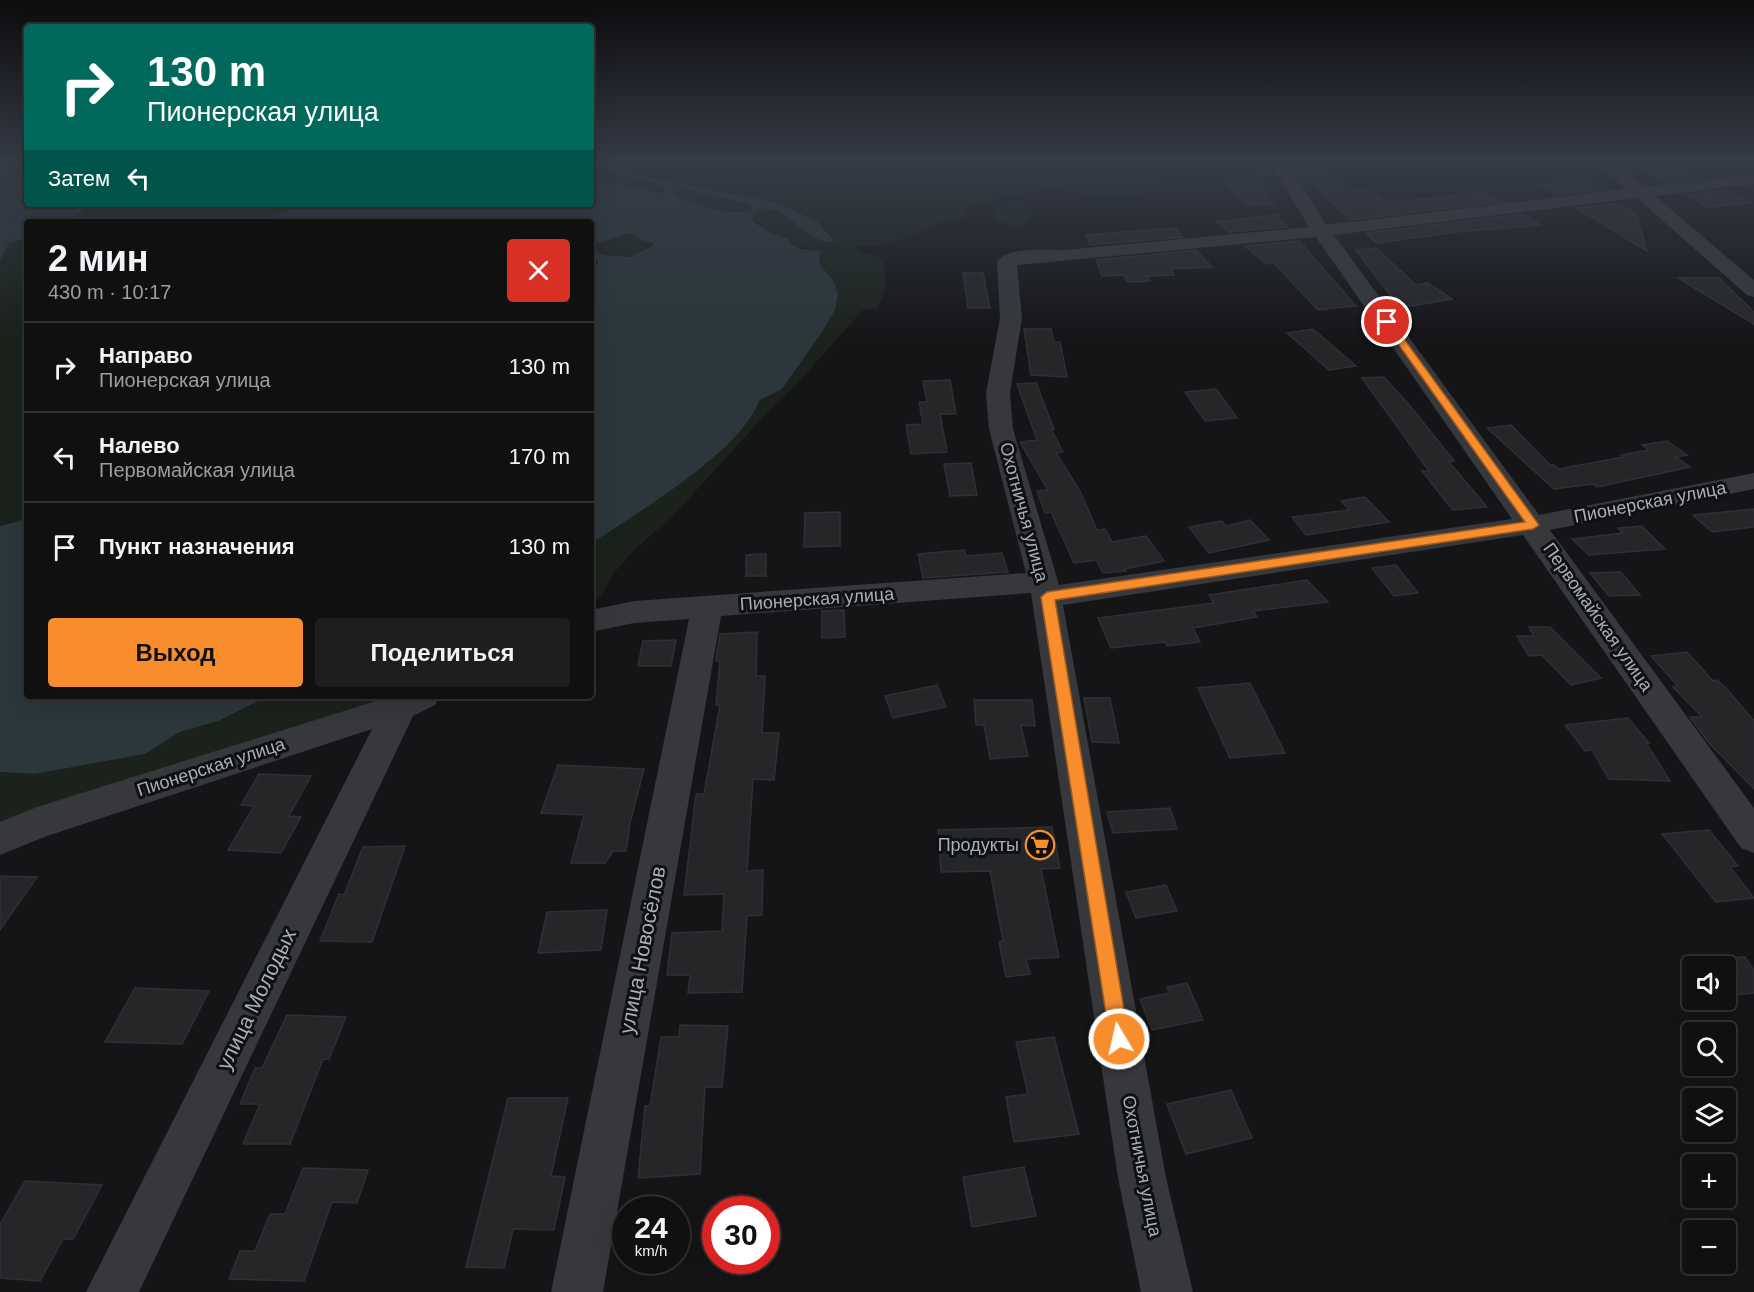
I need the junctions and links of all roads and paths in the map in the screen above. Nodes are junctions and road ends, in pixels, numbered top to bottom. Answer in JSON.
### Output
{"nodes":[{"id":1,"x":1314,"y":220,"type":"edge"},
{"id":2,"x":1408,"y":220,"type":"edge"},
{"id":3,"x":1672,"y":220,"type":"edge"},
{"id":4,"x":1321,"y":231,"type":"junction"},
{"id":5,"x":1754,"y":291,"type":"edge"},
{"id":6,"x":1754,"y":481,"type":"edge"},
{"id":7,"x":1533,"y":525,"type":"junction"},
{"id":8,"x":1045,"y":589,"type":"junction"},
{"id":9,"x":707,"y":607,"type":"junction"},
{"id":10,"x":594,"y":620,"type":"edge"},
{"id":11,"x":411,"y":701,"type":"edge"},
{"id":12,"x":1754,"y":837,"type":"edge"},
{"id":13,"x":0,"y":838,"type":"edge"},
{"id":14,"x":112,"y":1292,"type":"edge"},
{"id":15,"x":577,"y":1292,"type":"edge"},
{"id":16,"x":1167,"y":1292,"type":"edge"}],
"edges":[{"from":1,"to":4,"type":"street","name":"Первомайская улица"},
{"from":2,"to":4,"type":"street"},
{"from":3,"to":5,"type":"street"},
{"from":4,"to":7,"type":"street","name":"Первомайская улица"},
{"from":4,"to":8,"type":"street","name":"Охотничья улица"},
{"from":6,"to":7,"type":"street","name":"Пионерская улица"},
{"from":7,"to":8,"type":"street","name":"Пионерская улица"},
{"from":7,"to":12,"type":"street","name":"Первомайская улица"},
{"from":8,"to":9,"type":"street","name":"Пионерская улица"},
{"from":8,"to":16,"type":"street","name":"Охотничья улица"},
{"from":9,"to":10,"type":"street","name":"Пионерская улица"},
{"from":9,"to":15,"type":"street","name":"улица Новосёлов"},
{"from":11,"to":13,"type":"street","name":"Пионерская улица"},
{"from":11,"to":14,"type":"street","name":"улица Молодых"}]}
